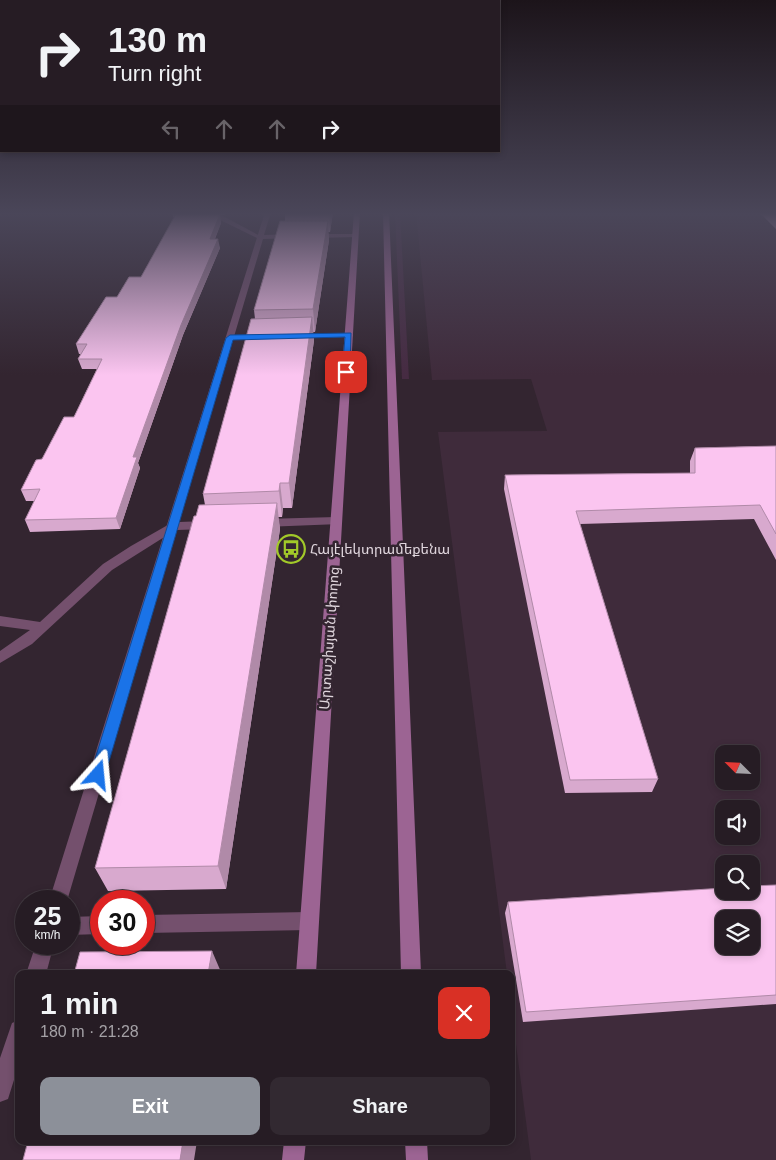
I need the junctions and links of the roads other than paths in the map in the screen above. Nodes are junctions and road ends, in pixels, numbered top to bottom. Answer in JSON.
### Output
{"nodes":[{"id":1,"x":253,"y":266,"type":"edge"},
{"id":2,"x":353,"y":266,"type":"edge"},
{"id":3,"x":388,"y":266,"type":"edge"},
{"id":4,"x":349,"y":335,"type":"junction"},
{"id":5,"x":290,"y":336,"type":"edge"},
{"id":6,"x":336,"y":521,"type":"junction"},
{"id":7,"x":250,"y":524,"type":"edge"},
{"id":8,"x":221,"y":525,"type":"edge"},
{"id":9,"x":173,"y":526,"type":"junction"},
{"id":10,"x":0,"y":621,"type":"edge"},
{"id":11,"x":42,"y":627,"type":"junction"},
{"id":12,"x":0,"y":658,"type":"edge"},
{"id":13,"x":61,"y":890,"type":"edge"},
{"id":14,"x":310,"y":921,"type":"junction"},
{"id":15,"x":155,"y":924,"type":"edge"},
{"id":16,"x":42,"y":955,"type":"edge"},
{"id":17,"x":37,"y":970,"type":"edge"},
{"id":18,"x":306,"y":970,"type":"edge"},
{"id":19,"x":410,"y":970,"type":"edge"},
{"id":20,"x":15,"y":1043,"type":"edge"},
{"id":21,"x":0,"y":1091,"type":"edge"},
{"id":22,"x":295,"y":1145,"type":"edge"},
{"id":23,"x":416,"y":1145,"type":"edge"},
{"id":24,"x":294,"y":1160,"type":"edge"},
{"id":25,"x":417,"y":1160,"type":"edge"}],
"edges":[{"from":1,"to":9,"type":"street"},
{"from":2,"to":4,"type":"main road","name":"Արտաշիսյան փողոց"},
{"from":3,"to":19,"type":"main road"},
{"from":4,"to":5,"type":"street"},
{"from":4,"to":6,"type":"main road","name":"Արտաշիսյան փողոց"},
{"from":6,"to":7,"type":"street"},
{"from":6,"to":14,"type":"main road","name":"Արտաշիսյան փողոց"},
{"from":8,"to":9,"type":"street"},
{"from":9,"to":11,"type":"street"},
{"from":9,"to":13,"type":"street"},
{"from":10,"to":11,"type":"street"},
{"from":11,"to":12,"type":"street"},
{"from":14,"to":15,"type":"street"},
{"from":14,"to":18,"type":"main road","name":"Արտաշիսյան փողոց"},
{"from":16,"to":17,"type":"street"},
{"from":20,"to":21,"type":"street"},
{"from":22,"to":24,"type":"main road"},
{"from":23,"to":25,"type":"main road"}]}
